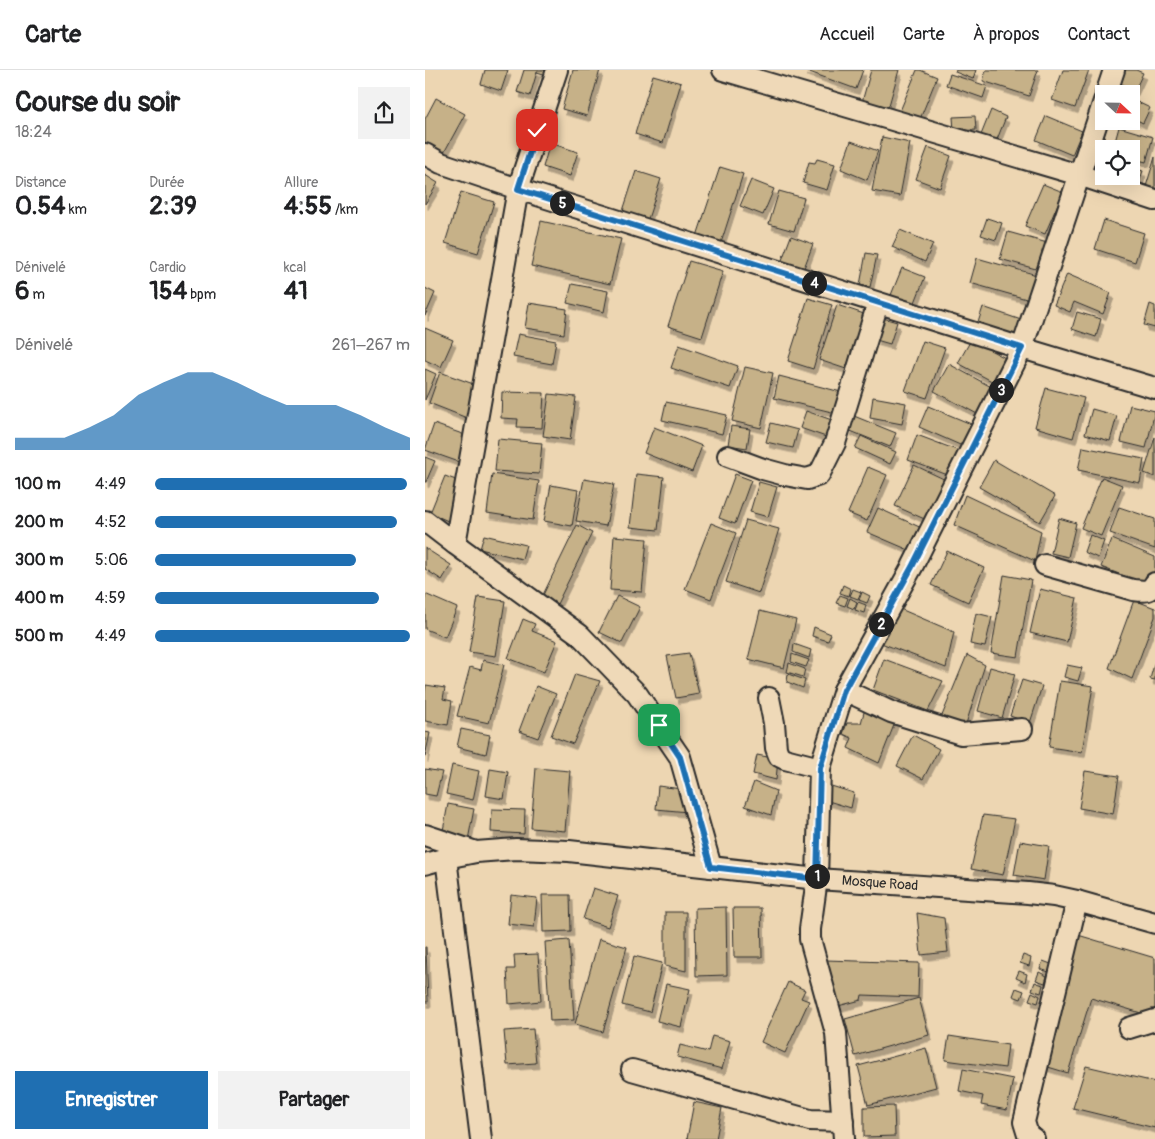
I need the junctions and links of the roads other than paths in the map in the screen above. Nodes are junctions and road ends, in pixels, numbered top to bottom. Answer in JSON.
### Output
{"nodes":[{"id":1,"x":557,"y":70,"type":"edge"},
{"id":2,"x":723,"y":70,"type":"edge"},
{"id":3,"x":1114,"y":70,"type":"edge"},
{"id":4,"x":762,"y":76,"type":"edge"},
{"id":5,"x":1109,"y":85,"type":"edge"},
{"id":6,"x":1095,"y":128,"type":"edge"},
{"id":7,"x":425,"y":154,"type":"edge"},
{"id":8,"x":1079,"y":175,"type":"junction"},
{"id":9,"x":518,"y":189,"type":"junction"},
{"id":10,"x":1155,"y":200,"type":"edge"},
{"id":11,"x":878,"y":303,"type":"junction"},
{"id":12,"x":1022,"y":348,"type":"junction"},
{"id":13,"x":1155,"y":388,"type":"edge"},
{"id":14,"x":728,"y":456,"type":"dead end"},
{"id":15,"x":425,"y":521,"type":"edge"},
{"id":16,"x":455,"y":544,"type":"junction"},
{"id":17,"x":1045,"y":565,"type":"dead end"},
{"id":18,"x":1155,"y":583,"type":"edge"},
{"id":19,"x":844,"y":690,"type":"junction"},
{"id":20,"x":769,"y":698,"type":"dead end"},
{"id":21,"x":1022,"y":729,"type":"dead end"},
{"id":22,"x":820,"y":768,"type":"junction"},
{"id":23,"x":425,"y":835,"type":"edge"},
{"id":24,"x":476,"y":852,"type":"junction"},
{"id":25,"x":446,"y":858,"type":"junction"},
{"id":26,"x":425,"y":864,"type":"edge"},
{"id":27,"x":711,"y":867,"type":"junction"},
{"id":28,"x":817,"y":879,"type":"junction"},
{"id":29,"x":1077,"y":901,"type":"junction"},
{"id":30,"x":1155,"y":923,"type":"edge"},
{"id":31,"x":1155,"y":1020,"type":"edge"},
{"id":32,"x":1129,"y":1028,"type":"dead end"},
{"id":33,"x":632,"y":1070,"type":"dead end"},
{"id":34,"x":844,"y":1130,"type":"edge"},
{"id":35,"x":481,"y":1139,"type":"edge"},
{"id":36,"x":1034,"y":1139,"type":"edge"}],
"edges":[{"from":1,"to":9,"type":"street"},
{"from":2,"to":4,"type":"street"},
{"from":3,"to":5,"type":"street"},
{"from":4,"to":8,"type":"street"},
{"from":6,"to":8,"type":"street"},
{"from":7,"to":9,"type":"street"},
{"from":8,"to":10,"type":"street"},
{"from":8,"to":12,"type":"street"},
{"from":9,"to":11,"type":"street"},
{"from":9,"to":16,"type":"street"},
{"from":11,"to":12,"type":"street"},
{"from":11,"to":14,"type":"street"},
{"from":12,"to":13,"type":"street"},
{"from":12,"to":19,"type":"street"},
{"from":15,"to":16,"type":"street"},
{"from":16,"to":27,"type":"street"},
{"from":17,"to":18,"type":"street"},
{"from":19,"to":21,"type":"street"},
{"from":19,"to":22,"type":"street"},
{"from":20,"to":22,"type":"street"},
{"from":22,"to":28,"type":"street"},
{"from":23,"to":24,"type":"street"},
{"from":24,"to":25,"type":"street","name":"Mosque Road"},
{"from":24,"to":27,"type":"street","name":"Mosque Road"},
{"from":25,"to":26,"type":"street","name":"Mosque Road"},
{"from":25,"to":35,"type":"street"},
{"from":27,"to":28,"type":"street","name":"Mosque Road"},
{"from":28,"to":29,"type":"street","name":"Mosque Road"},
{"from":28,"to":34,"type":"street"},
{"from":29,"to":30,"type":"street","name":"Mosque Road"},
{"from":29,"to":36,"type":"street"},
{"from":31,"to":32,"type":"street"},
{"from":33,"to":34,"type":"street"}]}
